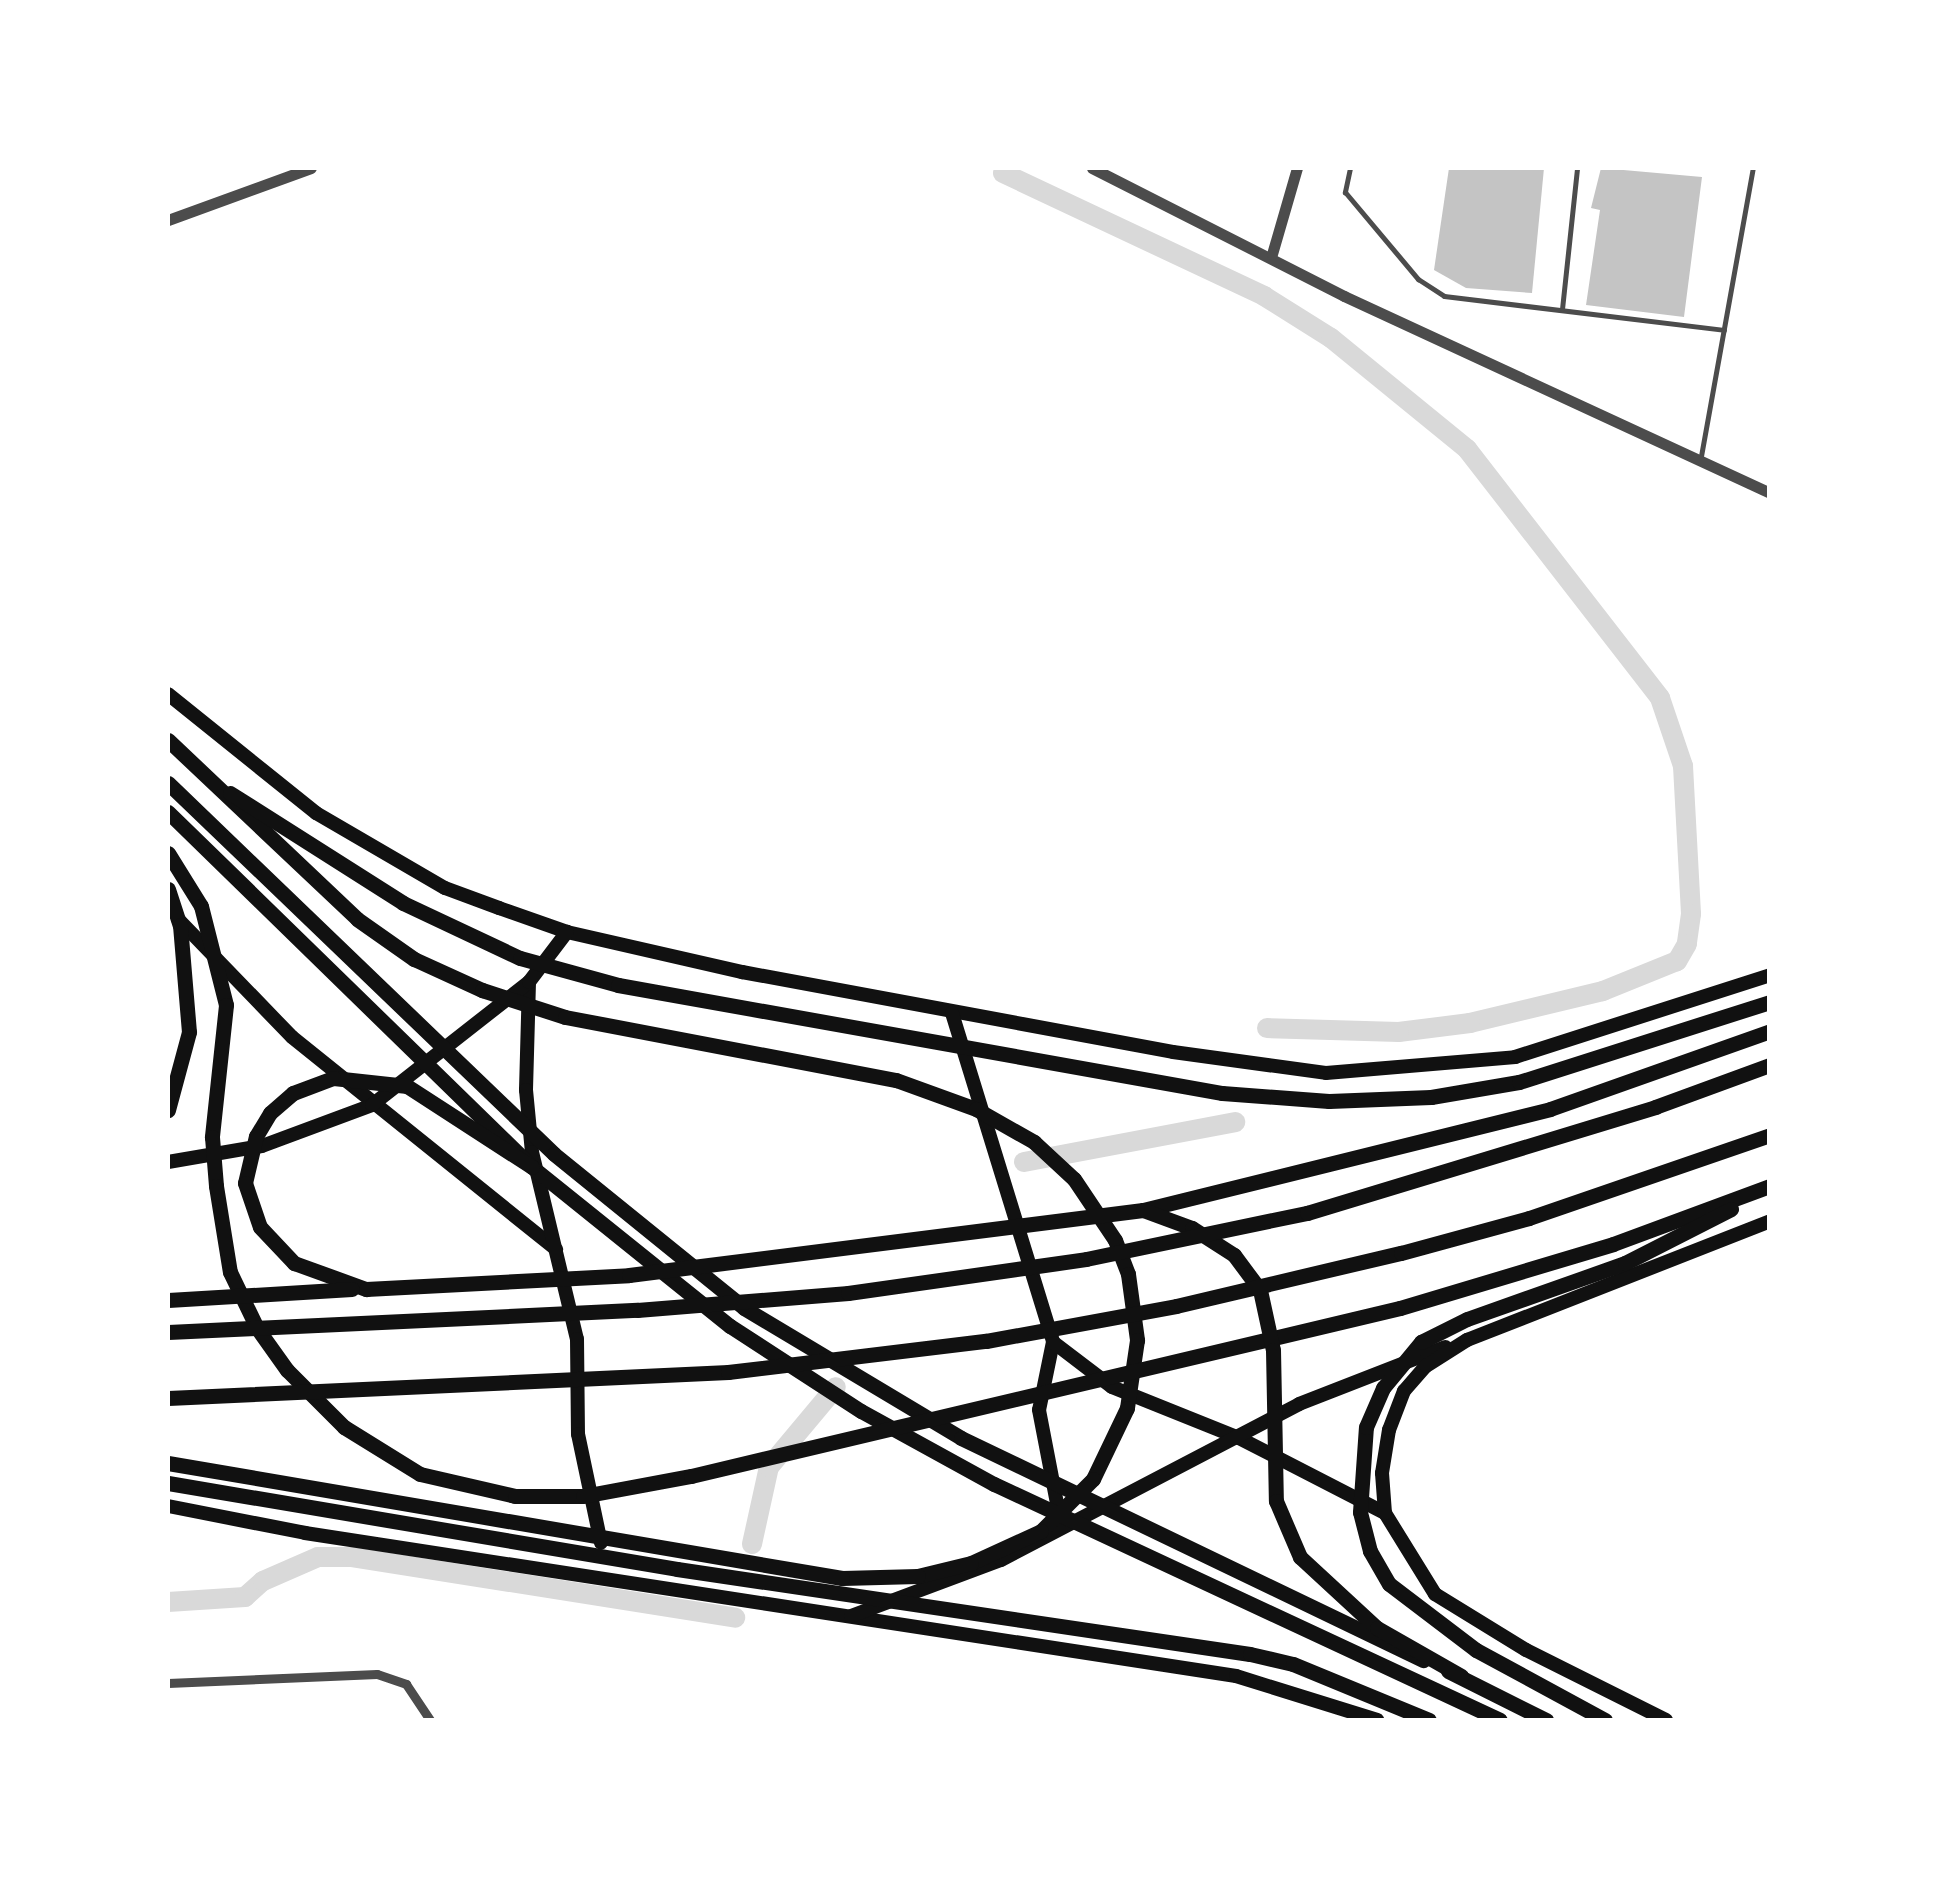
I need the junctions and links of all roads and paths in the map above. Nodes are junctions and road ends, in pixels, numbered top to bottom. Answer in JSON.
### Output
{"nodes":[{"id":1,"x":311,"y":168,"type":"edge"},
{"id":2,"x":1092,"y":168,"type":"edge"},
{"id":3,"x":1297,"y":168,"type":"edge"},
{"id":4,"x":1350,"y":168,"type":"edge"},
{"id":5,"x":1577,"y":168,"type":"edge"},
{"id":6,"x":1753,"y":168,"type":"edge"},
{"id":7,"x":168,"y":220,"type":"edge"},
{"id":8,"x":1272,"y":254,"type":"junction"},
{"id":9,"x":1562,"y":310,"type":"junction"},
{"id":10,"x":1724,"y":330,"type":"junction"},
{"id":11,"x":1701,"y":456,"type":"junction"},
{"id":12,"x":1770,"y":493,"type":"edge"},
{"id":13,"x":168,"y":694,"type":"edge"},
{"id":14,"x":168,"y":740,"type":"edge"},
{"id":15,"x":206,"y":778,"type":"junction"},
{"id":16,"x":168,"y":783,"type":"edge"},
{"id":17,"x":168,"y":812,"type":"edge"},
{"id":18,"x":168,"y":854,"type":"edge"},
{"id":19,"x":168,"y":889,"type":"edge"},
{"id":20,"x":168,"y":907,"type":"edge"},
{"id":21,"x":567,"y":932,"type":"junction"},
{"id":22,"x":1770,"y":975,"type":"edge"},
{"id":23,"x":529,"y":982,"type":"junction"},
{"id":24,"x":1770,"y":1002,"type":"edge"},
{"id":25,"x":952,"y":1013,"type":"junction"},
{"id":26,"x":1770,"y":1031,"type":"edge"},
{"id":27,"x":1770,"y":1064,"type":"edge"},
{"id":28,"x":372,"y":1104,"type":"junction"},
{"id":29,"x":168,"y":1110,"type":"edge"},
{"id":30,"x":1770,"y":1135,"type":"edge"},
{"id":31,"x":168,"y":1162,"type":"edge"},
{"id":32,"x":532,"y":1167,"type":"junction"},
{"id":33,"x":1770,"y":1188,"type":"edge"},
{"id":34,"x":1143,"y":1210,"type":"junction"},
{"id":35,"x":1770,"y":1221,"type":"edge"},
{"id":36,"x":558,"y":1251,"type":"junction"},
{"id":37,"x":366,"y":1289,"type":"junction"},
{"id":38,"x":168,"y":1300,"type":"edge"},
{"id":39,"x":168,"y":1332,"type":"edge"},
{"id":40,"x":1467,"y":1340,"type":"junction"},
{"id":41,"x":1053,"y":1342,"type":"junction"},
{"id":42,"x":168,"y":1398,"type":"edge"},
{"id":43,"x":1239,"y":1438,"type":"junction"},
{"id":44,"x":168,"y":1463,"type":"edge"},
{"id":45,"x":168,"y":1483,"type":"edge"},
{"id":46,"x":168,"y":1506,"type":"edge"},
{"id":47,"x":1385,"y":1513,"type":"junction"},
{"id":48,"x":1062,"y":1532,"type":"junction"},
{"id":49,"x":609,"y":1578,"type":"junction"},
{"id":50,"x":850,"y":1616,"type":"junction"},
{"id":51,"x":1461,"y":1676,"type":"junction"},
{"id":52,"x":168,"y":1682,"type":"edge"},
{"id":53,"x":430,"y":1720,"type":"edge"},
{"id":54,"x":1377,"y":1720,"type":"edge"},
{"id":55,"x":1428,"y":1720,"type":"edge"},
{"id":56,"x":1500,"y":1720,"type":"edge"},
{"id":57,"x":1546,"y":1720,"type":"edge"},
{"id":58,"x":1606,"y":1720,"type":"edge"},
{"id":59,"x":1666,"y":1720,"type":"edge"}],
"edges":[{"from":1,"to":7,"type":"street"},
{"from":2,"to":8,"type":"street"},
{"from":3,"to":8,"type":"street"},
{"from":4,"to":9,"type":"lane"},
{"from":5,"to":9,"type":"lane"},
{"from":6,"to":10,"type":"lane"},
{"from":8,"to":11,"type":"street"},
{"from":9,"to":10,"type":"lane"},
{"from":10,"to":11,"type":"lane"},
{"from":11,"to":12,"type":"street"},
{"from":13,"to":21,"type":"main road"},
{"from":14,"to":15,"type":"main road"},
{"from":15,"to":24,"type":"main road"},
{"from":15,"to":44,"type":"main road"},
{"from":16,"to":51,"type":"main road"},
{"from":17,"to":32,"type":"main road"},
{"from":18,"to":33,"type":"main road"},
{"from":19,"to":29,"type":"main road"},
{"from":20,"to":28,"type":"main road"},
{"from":21,"to":23,"type":"main road"},
{"from":21,"to":25,"type":"main road"},
{"from":22,"to":25,"type":"main road"},
{"from":23,"to":28,"type":"main road"},
{"from":23,"to":36,"type":"main road"},
{"from":25,"to":41,"type":"main road"},
{"from":26,"to":34,"type":"main road"},
{"from":27,"to":39,"type":"main road"},
{"from":28,"to":31,"type":"main road"},
{"from":28,"to":36,"type":"main road"},
{"from":30,"to":42,"type":"main road"},
{"from":32,"to":37,"type":"main road"},
{"from":32,"to":56,"type":"main road"},
{"from":33,"to":58,"type":"main road"},
{"from":34,"to":37,"type":"main road"},
{"from":34,"to":51,"type":"main road"},
{"from":35,"to":40,"type":"main road"},
{"from":36,"to":49,"type":"main road"},
{"from":37,"to":38,"type":"main road"},
{"from":40,"to":43,"type":"main road"},
{"from":40,"to":47,"type":"main road"},
{"from":41,"to":43,"type":"main road"},
{"from":41,"to":48,"type":"main road"},
{"from":43,"to":47,"type":"main road"},
{"from":43,"to":48,"type":"main road"},
{"from":45,"to":55,"type":"main road"},
{"from":46,"to":49,"type":"main road"},
{"from":47,"to":59,"type":"main road"},
{"from":48,"to":50,"type":"main road"},
{"from":49,"to":50,"type":"main road"},
{"from":50,"to":54,"type":"main road"},
{"from":51,"to":57,"type":"main road"},
{"from":52,"to":53,"type":"street"}]}
